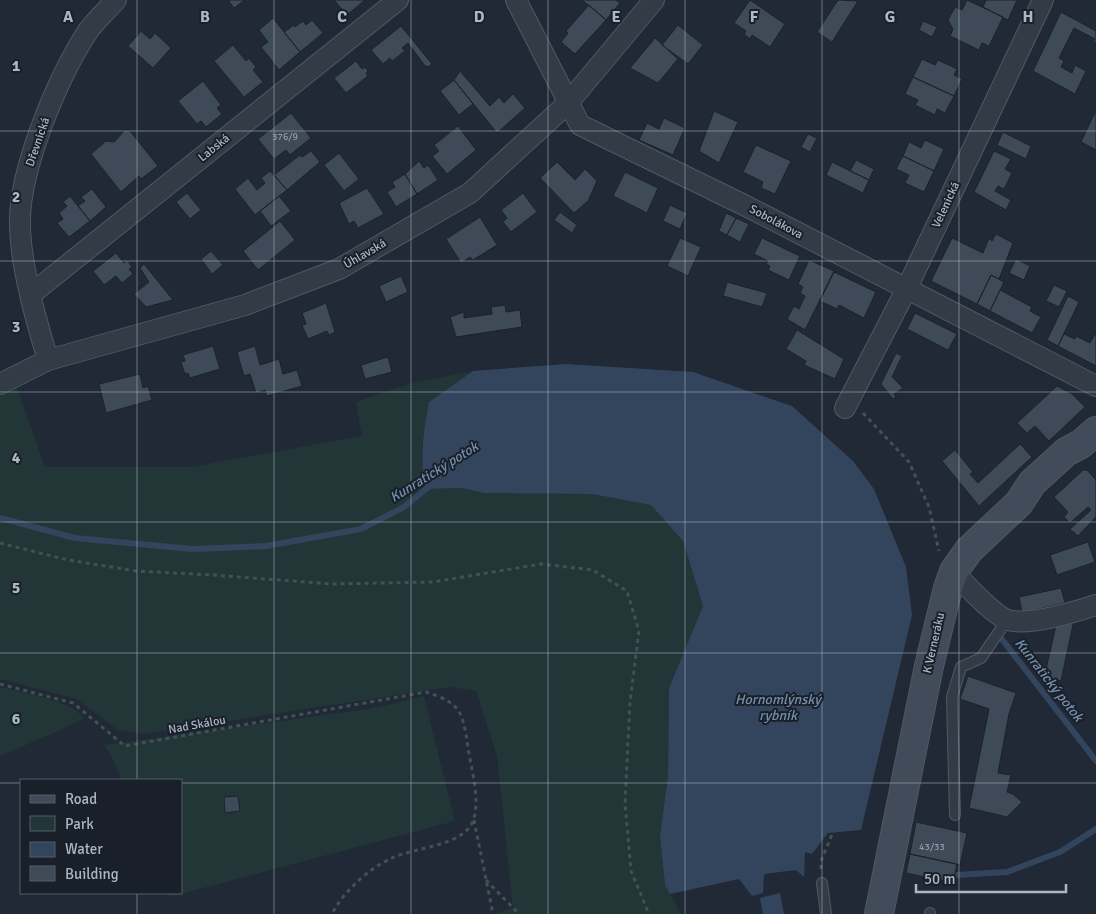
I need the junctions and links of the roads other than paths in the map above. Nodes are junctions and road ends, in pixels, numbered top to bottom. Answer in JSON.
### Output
{"nodes":[{"id":1,"x":116,"y":0,"type":"edge"},
{"id":2,"x":398,"y":0,"type":"edge"},
{"id":3,"x":516,"y":0,"type":"edge"},
{"id":4,"x":654,"y":0,"type":"edge"},
{"id":5,"x":1043,"y":0,"type":"edge"},
{"id":6,"x":568,"y":103,"type":"junction"},
{"id":7,"x":906,"y":290,"type":"junction"},
{"id":8,"x":30,"y":296,"type":"junction"},
{"id":9,"x":48,"y":360,"type":"junction"},
{"id":10,"x":0,"y":384,"type":"edge"},
{"id":11,"x":1096,"y":386,"type":"edge"},
{"id":12,"x":848,"y":403,"type":"road end"},
{"id":13,"x":1096,"y":431,"type":"edge"},
{"id":14,"x":947,"y":564,"type":"junction"},
{"id":15,"x":1096,"y":605,"type":"edge"},
{"id":16,"x":1007,"y":620,"type":"junction"},
{"id":17,"x":955,"y":815,"type":"dead end"},
{"id":18,"x":822,"y":883,"type":"road end"},
{"id":19,"x":826,"y":914,"type":"edge"},
{"id":20,"x":879,"y":914,"type":"edge"}],
"edges":[{"from":1,"to":8,"type":"street","name":"Dřevnická"},
{"from":2,"to":8,"type":"street","name":"Labská"},
{"from":3,"to":6,"type":"street","name":"Sobolákova"},
{"from":4,"to":6,"type":"street","name":"Úhlavská"},
{"from":5,"to":7,"type":"street","name":"Velenická"},
{"from":6,"to":7,"type":"street","name":"Sobolákova"},
{"from":6,"to":9,"type":"street","name":"Úhlavská"},
{"from":7,"to":11,"type":"street","name":"Sobolákova"},
{"from":7,"to":12,"type":"street","name":"Velenická"},
{"from":8,"to":9,"type":"street","name":"Dřevnická"},
{"from":9,"to":10,"type":"street","name":"Úhlavská"},
{"from":13,"to":14,"type":"street","name":"K Verneráku"},
{"from":14,"to":16,"type":"street"},
{"from":14,"to":20,"type":"street","name":"K Verneráku"},
{"from":15,"to":16,"type":"street"},
{"from":16,"to":17,"type":"lane"},
{"from":18,"to":19,"type":"lane"}]}
